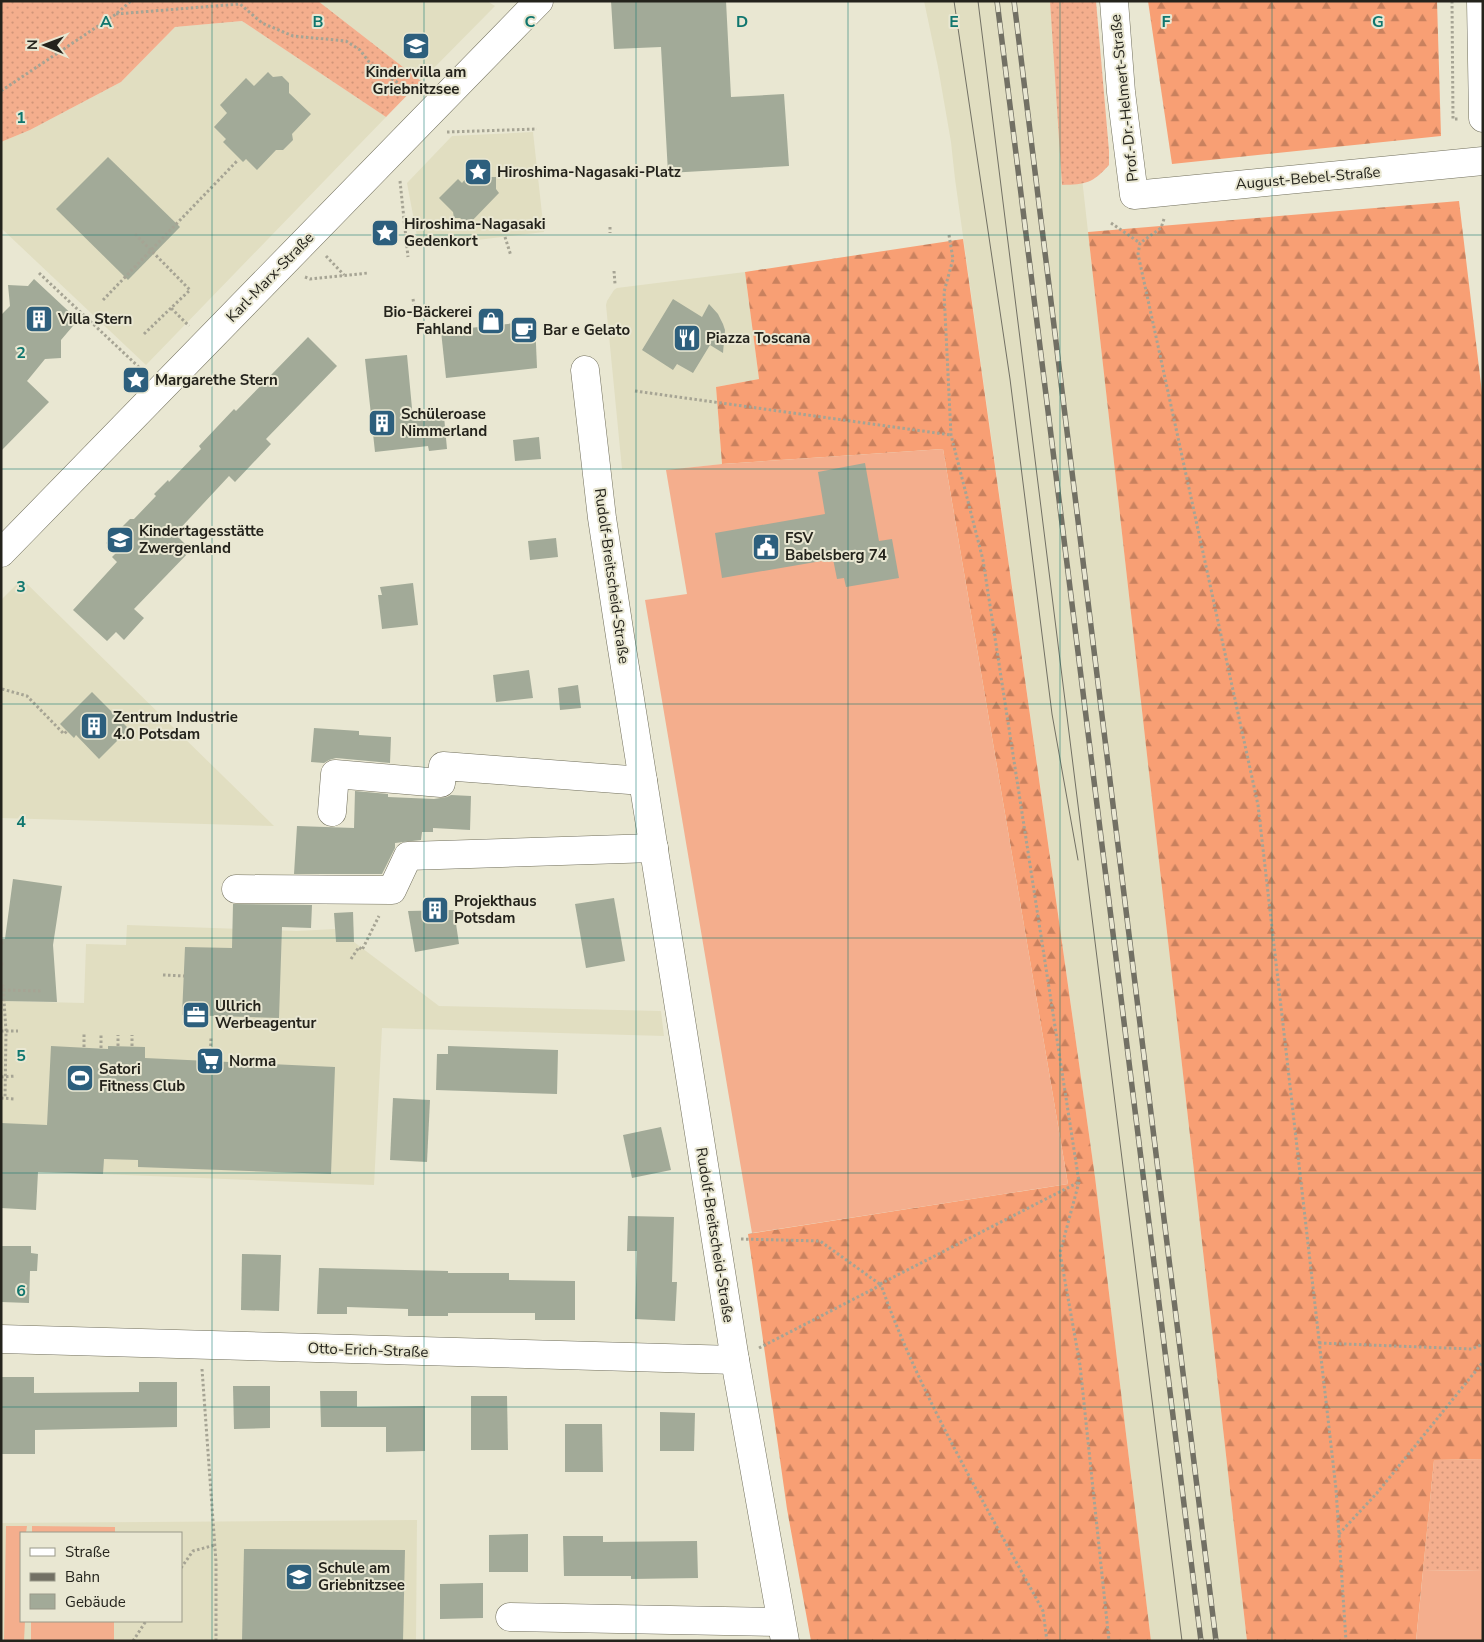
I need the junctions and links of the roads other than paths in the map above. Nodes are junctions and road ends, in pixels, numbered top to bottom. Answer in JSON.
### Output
{"nodes":[{"id":1,"x":539,"y":1,"type":"edge"},
{"id":2,"x":1114,"y":1,"type":"edge"},
{"id":3,"x":1482,"y":1,"type":"edge"},
{"id":4,"x":1483,"y":86,"type":"edge"},
{"id":5,"x":1483,"y":118,"type":"edge"},
{"id":6,"x":1483,"y":162,"type":"edge"},
{"id":7,"x":1134,"y":194,"type":"joint"},
{"id":8,"x":585,"y":370,"type":"dead end"},
{"id":9,"x":1,"y":553,"type":"edge"},
{"id":10,"x":643,"y":781,"type":"junction"},
{"id":11,"x":332,"y":812,"type":"dead end"},
{"id":12,"x":654,"y":848,"type":"junction"},
{"id":13,"x":236,"y":889,"type":"dead end"},
{"id":14,"x":1,"y":1339,"type":"edge"},
{"id":15,"x":735,"y":1360,"type":"junction"},
{"id":16,"x":510,"y":1617,"type":"dead end"},
{"id":17,"x":783,"y":1631,"type":"edge"}],
"edges":[{"from":1,"to":9,"type":"street","name":"Karl-Marx-Straße"},
{"from":2,"to":7,"type":"street","name":"Prof.-Dr.-Helmert-Straße"},
{"from":3,"to":4,"type":"street"},
{"from":4,"to":5,"type":"street"},
{"from":6,"to":7,"type":"street","name":"August-Bebel-Straße"},
{"from":8,"to":10,"type":"street","name":"Rudolf-Breitscheid-Straße"},
{"from":10,"to":11,"type":"street"},
{"from":10,"to":12,"type":"street","name":"Rudolf-Breitscheid-Straße"},
{"from":12,"to":13,"type":"street"},
{"from":12,"to":15,"type":"street","name":"Rudolf-Breitscheid-Straße"},
{"from":14,"to":15,"type":"street","name":"Otto-Erich-Straße"},
{"from":15,"to":17,"type":"street","name":"Rudolf-Breitscheid-Straße"},
{"from":16,"to":17,"type":"street","name":"Rudolf-Breitscheid-Straße"}]}
